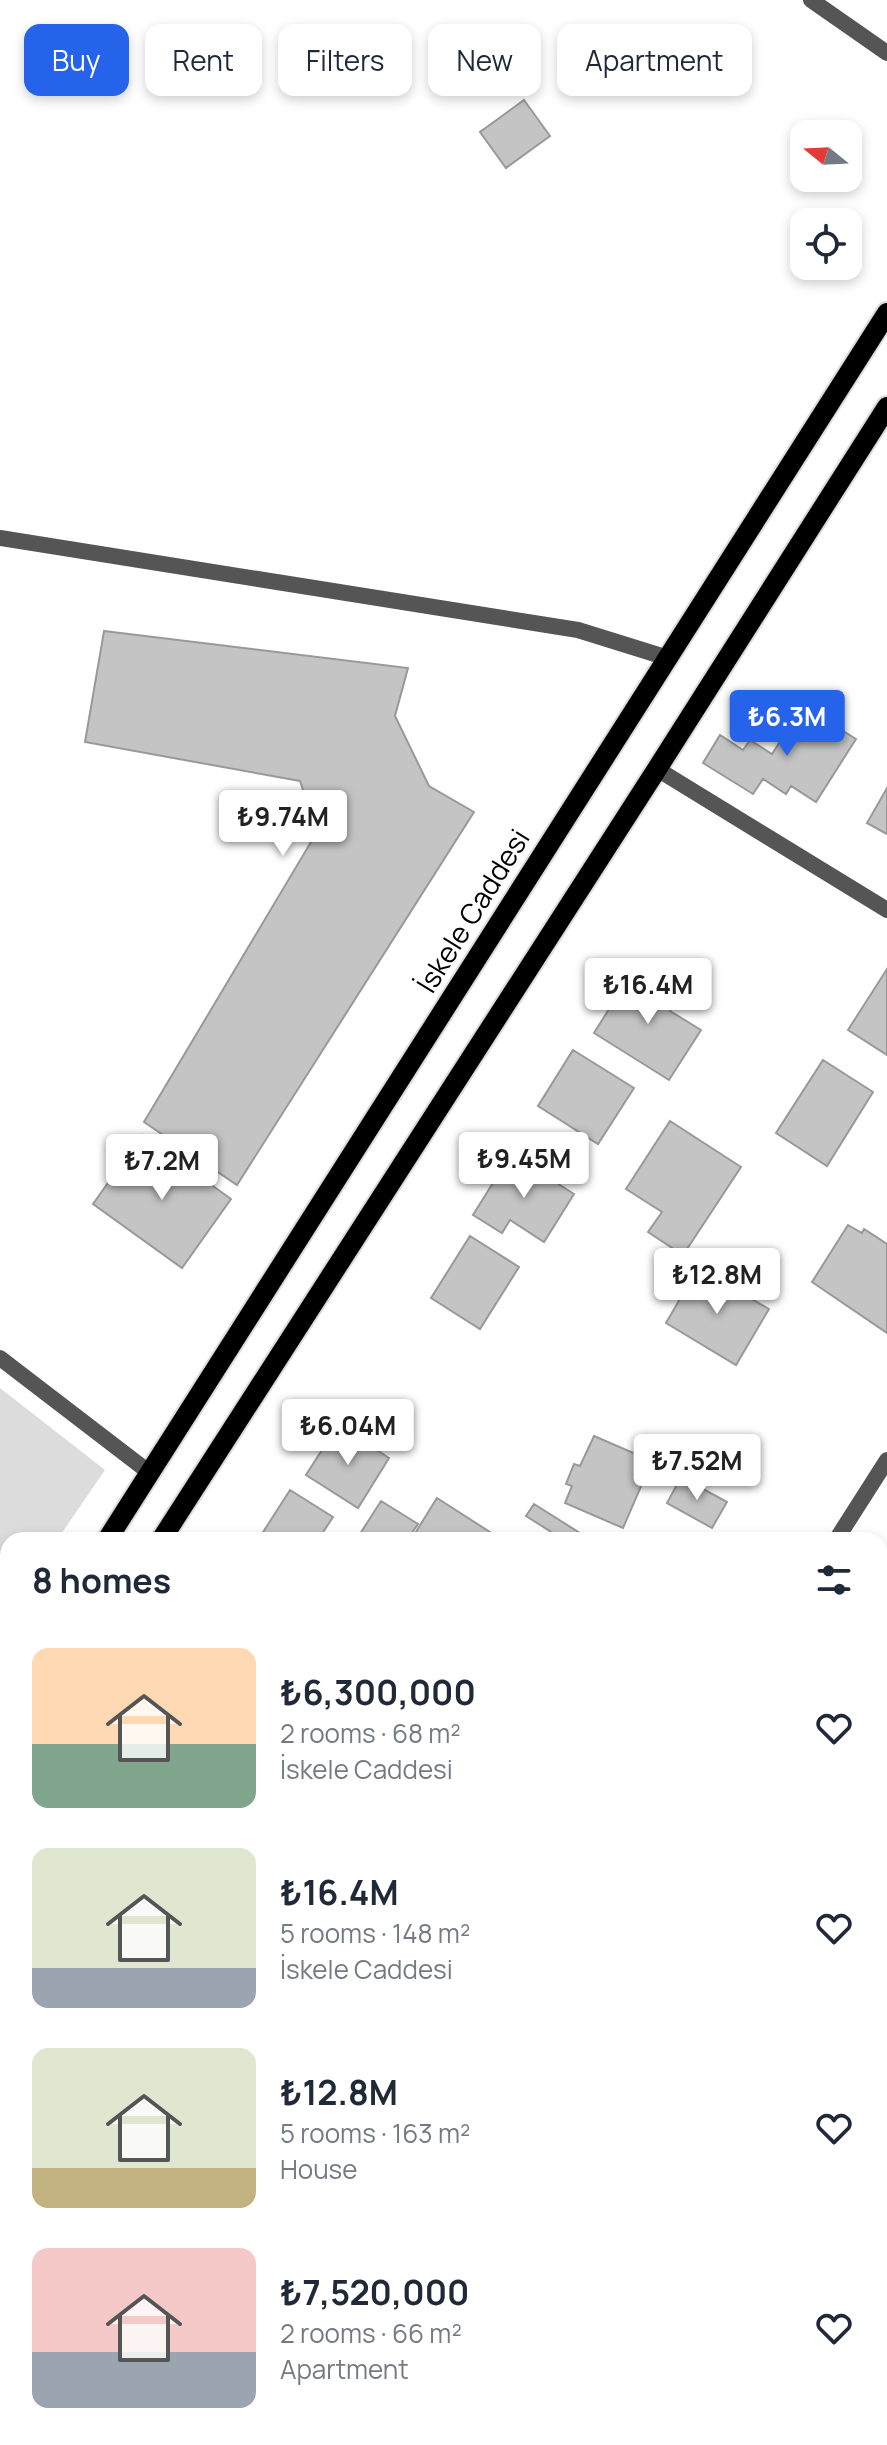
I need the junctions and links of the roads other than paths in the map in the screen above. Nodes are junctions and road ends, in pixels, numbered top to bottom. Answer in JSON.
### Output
{"nodes":[{"id":1,"x":811,"y":0,"type":"edge"},
{"id":2,"x":887,"y":53,"type":"edge"},
{"id":3,"x":887,"y":313,"type":"edge"},
{"id":4,"x":887,"y":407,"type":"edge"},
{"id":5,"x":0,"y":538,"type":"edge"},
{"id":6,"x":668,"y":658,"type":"junction"},
{"id":7,"x":657,"y":769,"type":"junction"},
{"id":8,"x":887,"y":910,"type":"edge"},
{"id":9,"x":0,"y":1358,"type":"edge"},
{"id":10,"x":887,"y":1460,"type":"edge"},
{"id":11,"x":150,"y":1473,"type":"junction"},
{"id":12,"x":112,"y":1532,"type":"edge"},
{"id":13,"x":166,"y":1532,"type":"edge"},
{"id":14,"x":841,"y":1532,"type":"edge"}],
"edges":[{"from":1,"to":2,"type":"street"},
{"from":3,"to":6,"type":"main road","name":"İskele Caddesi"},
{"from":4,"to":7,"type":"main road"},
{"from":5,"to":6,"type":"street"},
{"from":6,"to":11,"type":"main road","name":"İskele Caddesi"},
{"from":7,"to":8,"type":"street"},
{"from":7,"to":13,"type":"main road"},
{"from":9,"to":11,"type":"street"},
{"from":10,"to":14,"type":"street"},
{"from":11,"to":12,"type":"main road","name":"İskele Caddesi"}]}
